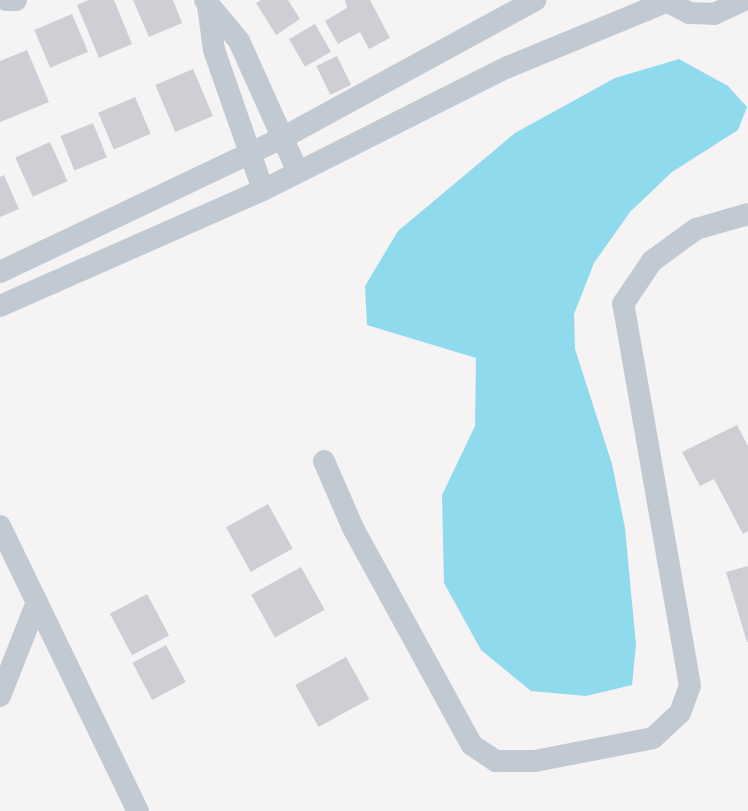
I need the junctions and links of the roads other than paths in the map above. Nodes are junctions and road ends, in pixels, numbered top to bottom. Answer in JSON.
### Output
{"nodes":[{"id":1,"x":6,"y":0,"type":"edge"},
{"id":2,"x":16,"y":0,"type":"edge"},
{"id":3,"x":535,"y":0,"type":"edge"},
{"id":4,"x":744,"y":0,"type":"edge"},
{"id":5,"x":665,"y":1,"type":"edge"},
{"id":6,"x":206,"y":3,"type":"edge"},
{"id":7,"x":286,"y":136,"type":"junction"},
{"id":8,"x":248,"y":155,"type":"junction"},
{"id":9,"x":297,"y":170,"type":"junction"},
{"id":10,"x":263,"y":190,"type":"junction"},
{"id":11,"x":748,"y":214,"type":"edge"},
{"id":12,"x":0,"y":272,"type":"edge"},
{"id":13,"x":0,"y":306,"type":"edge"},
{"id":14,"x":324,"y":461,"type":"dead end"},
{"id":15,"x":0,"y":526,"type":"edge"},
{"id":16,"x":37,"y":602,"type":"junction"},
{"id":17,"x":0,"y":696,"type":"edge"},
{"id":18,"x":138,"y":811,"type":"edge"}],
"edges":[{"from":1,"to":2,"type":"street"},
{"from":3,"to":7,"type":"street"},
{"from":4,"to":5,"type":"street"},
{"from":5,"to":9,"type":"street"},
{"from":6,"to":7,"type":"street"},
{"from":6,"to":8,"type":"street"},
{"from":7,"to":8,"type":"street"},
{"from":7,"to":9,"type":"street"},
{"from":8,"to":10,"type":"street"},
{"from":8,"to":12,"type":"street"},
{"from":9,"to":10,"type":"street"},
{"from":10,"to":13,"type":"street"},
{"from":11,"to":14,"type":"street"},
{"from":15,"to":16,"type":"street"},
{"from":16,"to":17,"type":"street"},
{"from":16,"to":18,"type":"street"}]}
